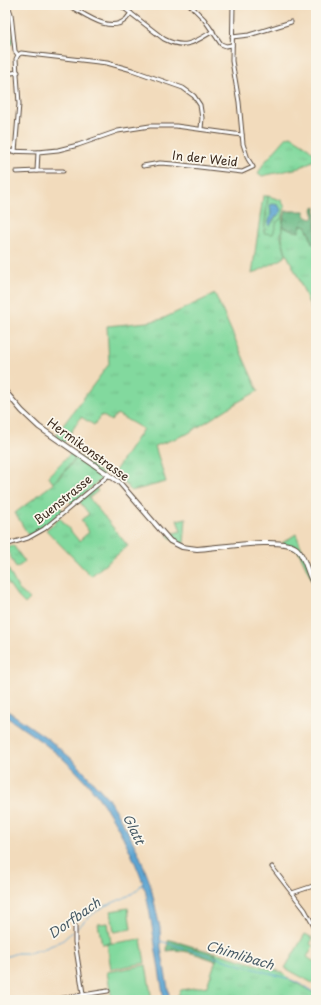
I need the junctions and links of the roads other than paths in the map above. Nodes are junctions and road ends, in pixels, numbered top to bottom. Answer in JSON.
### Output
{"nodes":[{"id":1,"x":8,"y":5,"type":"edge"},
{"id":2,"x":120,"y":5,"type":"edge"},
{"id":3,"x":190,"y":5,"type":"edge"},
{"id":4,"x":233,"y":5,"type":"edge"},
{"id":5,"x":73,"y":8,"type":"dead end"},
{"id":6,"x":131,"y":13,"type":"junction"},
{"id":7,"x":291,"y":22,"type":"dead end"},
{"id":8,"x":212,"y":31,"type":"junction"},
{"id":9,"x":232,"y":37,"type":"junction"},
{"id":10,"x":232,"y":45,"type":"junction"},
{"id":11,"x":18,"y":55,"type":"junction"},
{"id":12,"x":18,"y":72,"type":"junction"},
{"id":13,"x":5,"y":74,"type":"edge"},
{"id":14,"x":201,"y":129,"type":"junction"},
{"id":15,"x":242,"y":135,"type":"junction"},
{"id":16,"x":5,"y":151,"type":"edge"},
{"id":17,"x":15,"y":152,"type":"junction"},
{"id":18,"x":38,"y":152,"type":"junction"},
{"id":19,"x":143,"y":166,"type":"dead end"},
{"id":20,"x":37,"y":171,"type":"junction"},
{"id":21,"x":63,"y":171,"type":"dead end"},
{"id":22,"x":16,"y":172,"type":"dead end"},
{"id":23,"x":5,"y":390,"type":"edge"},
{"id":24,"x":109,"y":475,"type":"junction"},
{"id":25,"x":5,"y":545,"type":"edge"},
{"id":26,"x":316,"y":588,"type":"edge"},
{"id":27,"x":272,"y":867,"type":"dead end"},
{"id":28,"x":316,"y":885,"type":"edge"},
{"id":29,"x":292,"y":893,"type":"junction"},
{"id":30,"x":76,"y":928,"type":"dead end"},
{"id":31,"x":316,"y":930,"type":"edge"},
{"id":32,"x":108,"y":991,"type":"dead end"},
{"id":33,"x":84,"y":995,"type":"junction"},
{"id":34,"x":50,"y":1000,"type":"edge"},
{"id":35,"x":84,"y":1000,"type":"edge"}],
"edges":[{"from":1,"to":11,"type":"street"},
{"from":2,"to":6,"type":"street"},
{"from":3,"to":8,"type":"street"},
{"from":4,"to":9,"type":"street"},
{"from":5,"to":6,"type":"street"},
{"from":6,"to":8,"type":"street"},
{"from":7,"to":9,"type":"street"},
{"from":8,"to":10,"type":"street"},
{"from":9,"to":10,"type":"street"},
{"from":10,"to":15,"type":"street"},
{"from":11,"to":12,"type":"street"},
{"from":11,"to":14,"type":"street"},
{"from":12,"to":13,"type":"street"},
{"from":12,"to":17,"type":"street"},
{"from":14,"to":15,"type":"street"},
{"from":14,"to":18,"type":"street"},
{"from":15,"to":19,"type":"street","name":"In der Weid"},
{"from":16,"to":17,"type":"street"},
{"from":17,"to":18,"type":"street"},
{"from":18,"to":20,"type":"street"},
{"from":20,"to":21,"type":"street"},
{"from":20,"to":22,"type":"street"},
{"from":23,"to":24,"type":"street","name":"Hermikonstrasse"},
{"from":24,"to":25,"type":"street","name":"Buenstrasse"},
{"from":24,"to":26,"type":"street","name":"Hermikonstrasse"},
{"from":27,"to":29,"type":"street"},
{"from":28,"to":29,"type":"street"},
{"from":29,"to":31,"type":"street"},
{"from":30,"to":33,"type":"street"},
{"from":32,"to":33,"type":"street"},
{"from":33,"to":34,"type":"street"},
{"from":33,"to":35,"type":"street"}]}
